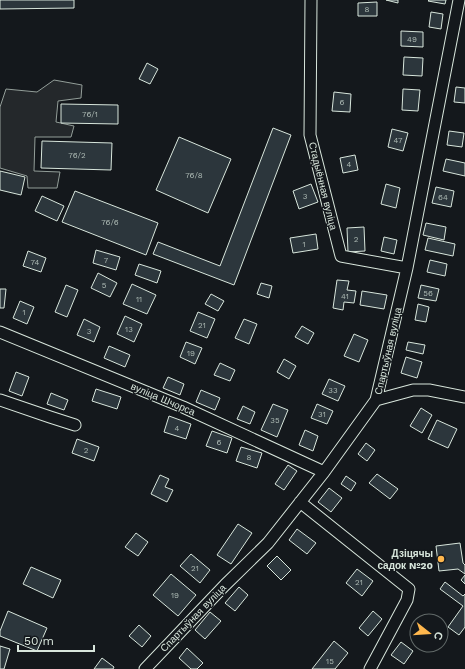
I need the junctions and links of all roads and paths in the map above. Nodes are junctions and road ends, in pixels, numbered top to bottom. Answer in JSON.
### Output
{"nodes":[{"id":1,"x":311,"y":0,"type":"edge"},
{"id":2,"x":459,"y":0,"type":"edge"},
{"id":3,"x":407,"y":268,"type":"junction"},
{"id":4,"x":0,"y":332,"type":"edge"},
{"id":5,"x":465,"y":397,"type":"edge"},
{"id":6,"x":0,"y":400,"type":"edge"},
{"id":7,"x":376,"y":400,"type":"junction"},
{"id":8,"x":75,"y":425,"type":"dead end"},
{"id":9,"x":324,"y":472,"type":"junction"},
{"id":10,"x":300,"y":502,"type":"junction"},
{"id":11,"x":144,"y":669,"type":"edge"},
{"id":12,"x":370,"y":669,"type":"edge"}],
"edges":[{"from":1,"to":3,"type":"street","name":"Стадыённая вуліца"},
{"from":2,"to":3,"type":"street","name":"Спартыўная вуліца"},
{"from":3,"to":7,"type":"street","name":"Спартыўная вуліца"},
{"from":4,"to":9,"type":"street","name":"вуліца Шчорса"},
{"from":5,"to":7,"type":"street"},
{"from":6,"to":8,"type":"street"},
{"from":7,"to":9,"type":"street","name":"Спартыўная вуліца"},
{"from":9,"to":10,"type":"street","name":"Спартыўная вуліца"},
{"from":10,"to":11,"type":"street","name":"Спартыўная вуліца"},
{"from":10,"to":12,"type":"street"}]}
